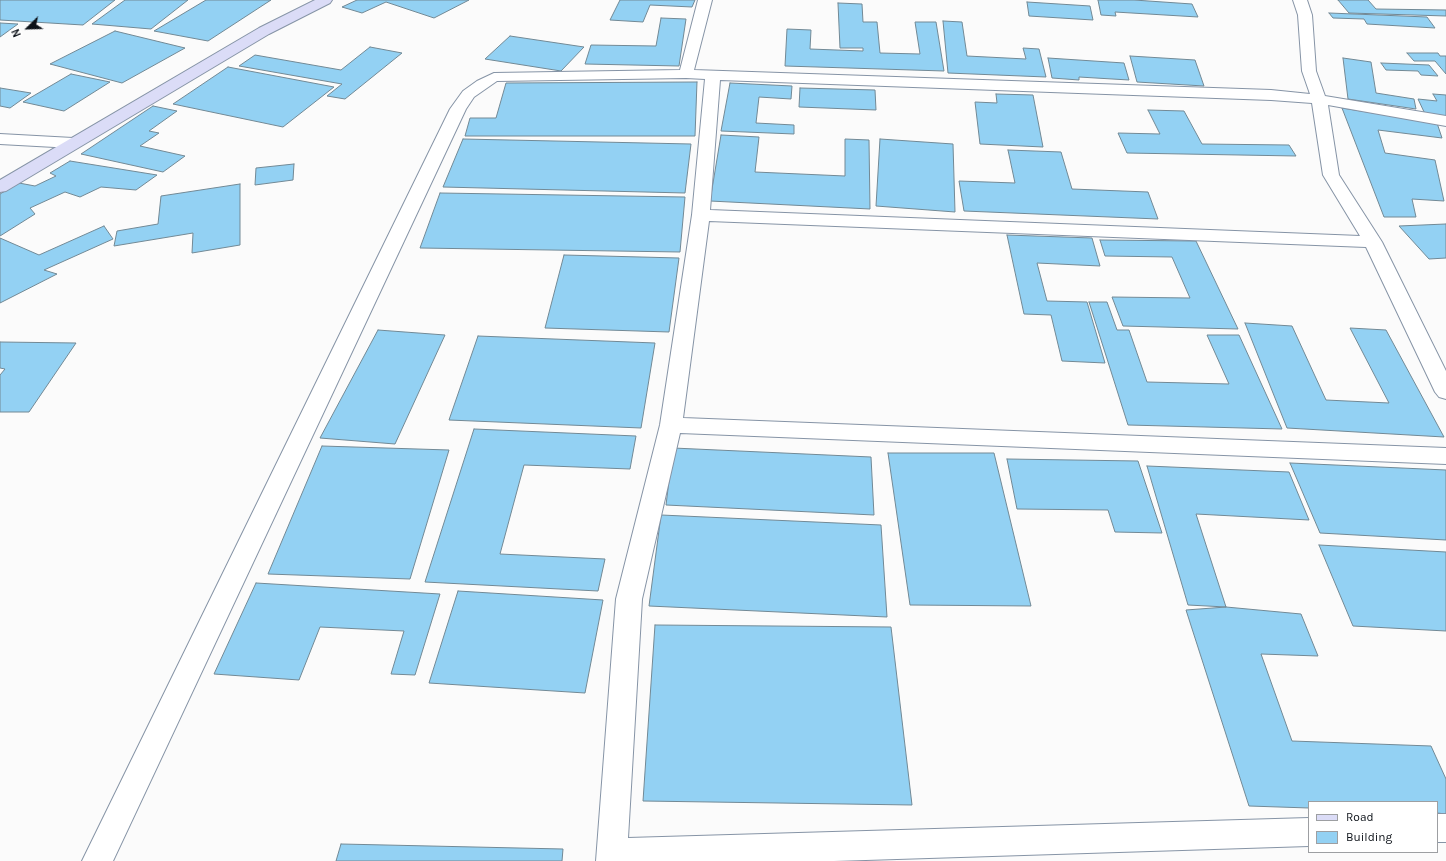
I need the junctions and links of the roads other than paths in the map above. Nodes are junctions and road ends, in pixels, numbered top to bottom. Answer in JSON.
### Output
{"nodes":[{"id":1,"x":325,"y":0,"type":"edge"},
{"id":2,"x":705,"y":0,"type":"edge"},
{"id":3,"x":1300,"y":0,"type":"edge"},
{"id":4,"x":686,"y":74,"type":"junction"},
{"id":5,"x":712,"y":76,"type":"junction"},
{"id":6,"x":1319,"y":99,"type":"junction"},
{"id":7,"x":1446,"y":121,"type":"edge"},
{"id":8,"x":0,"y":139,"type":"edge"},
{"id":9,"x":73,"y":143,"type":"junction"},
{"id":10,"x":0,"y":187,"type":"edge"},
{"id":11,"x":701,"y":215,"type":"junction"},
{"id":12,"x":1373,"y":242,"type":"junction"},
{"id":13,"x":1446,"y":392,"type":"edge"},
{"id":14,"x":671,"y":425,"type":"junction"},
{"id":15,"x":1446,"y":456,"type":"edge"},
{"id":16,"x":1308,"y":832,"type":"edge"},
{"id":17,"x":612,"y":857,"type":"edge"},
{"id":18,"x":97,"y":861,"type":"edge"}],
"edges":[{"from":1,"to":9,"type":"main road"},
{"from":2,"to":4,"type":"street"},
{"from":3,"to":6,"type":"street"},
{"from":4,"to":5,"type":"street"},
{"from":4,"to":18,"type":"street"},
{"from":5,"to":6,"type":"street"},
{"from":5,"to":11,"type":"street"},
{"from":6,"to":7,"type":"street"},
{"from":6,"to":12,"type":"street"},
{"from":8,"to":9,"type":"street"},
{"from":9,"to":10,"type":"main road"},
{"from":11,"to":12,"type":"street"},
{"from":11,"to":14,"type":"street"},
{"from":12,"to":13,"type":"street"},
{"from":14,"to":15,"type":"street"},
{"from":14,"to":17,"type":"street"},
{"from":16,"to":17,"type":"street"}]}
